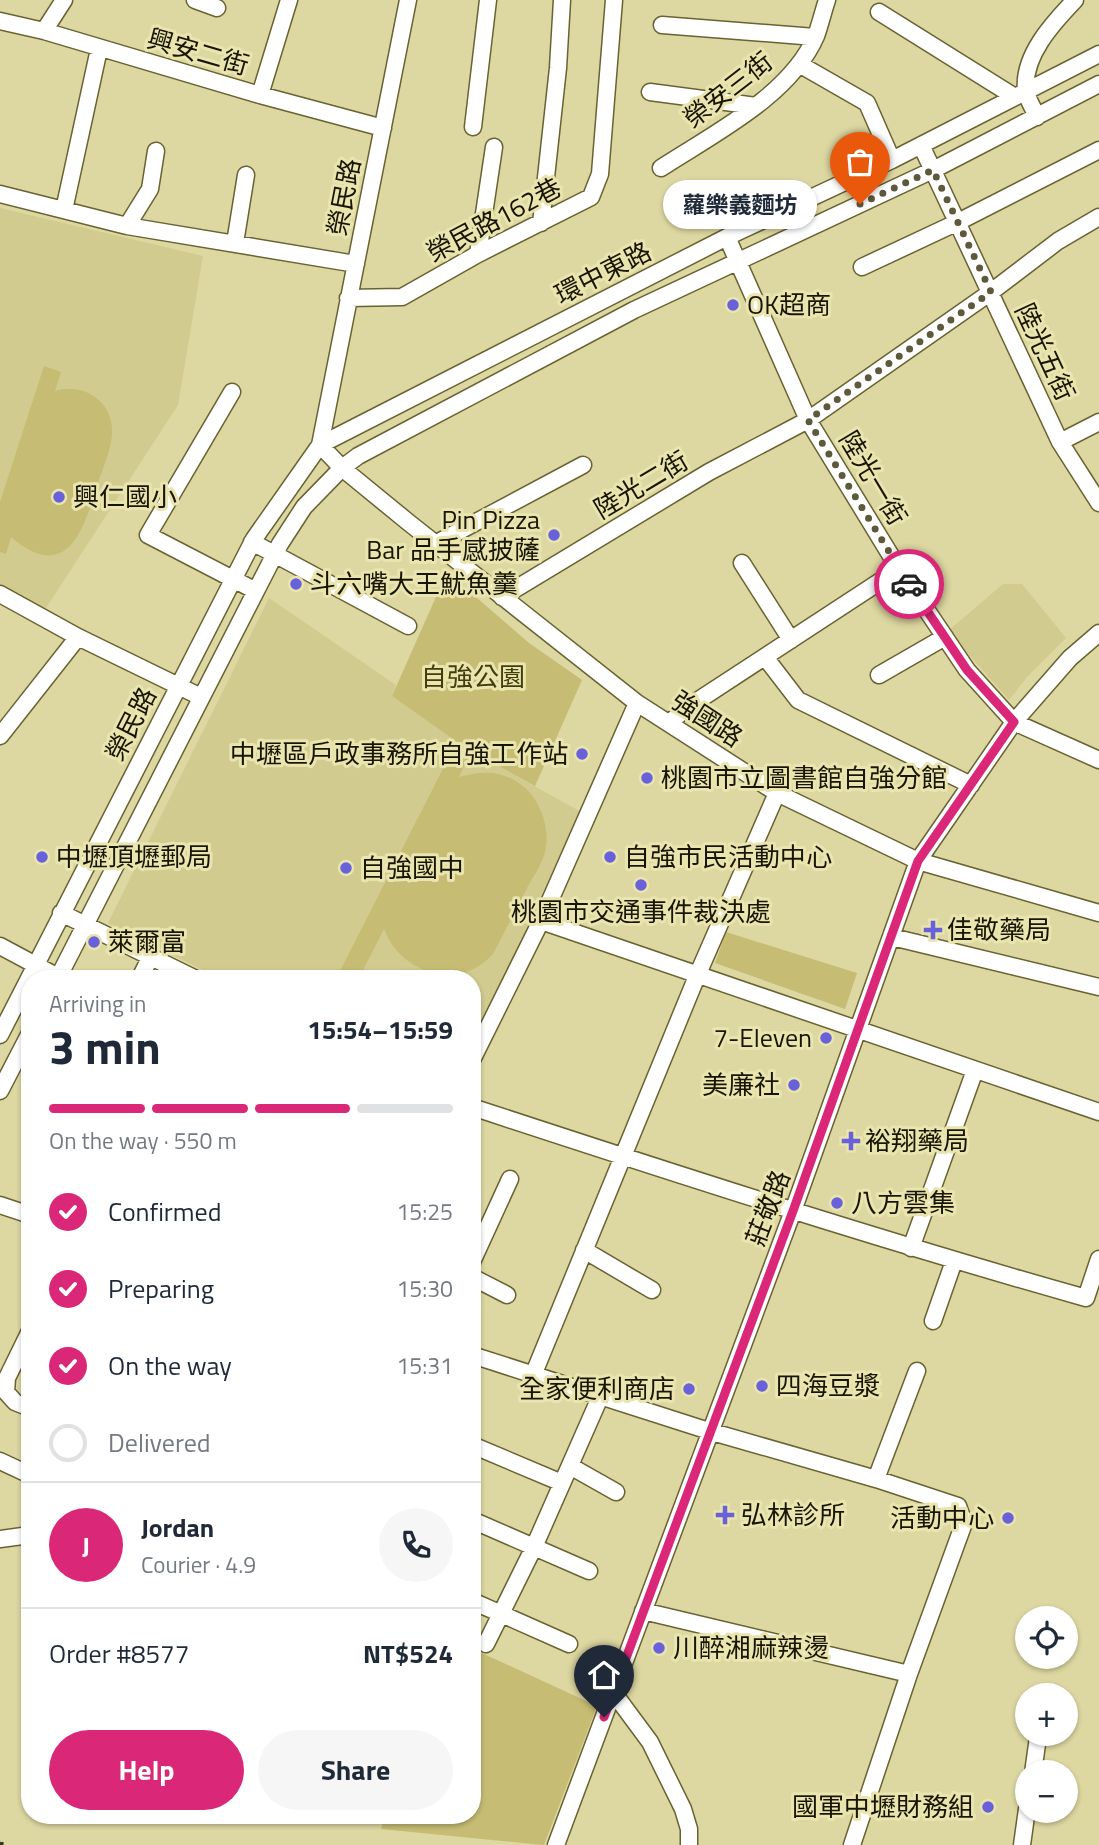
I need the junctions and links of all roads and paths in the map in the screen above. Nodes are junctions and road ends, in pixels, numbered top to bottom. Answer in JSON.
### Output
{"nodes":[{"id":1,"x":64,"y":0,"type":"edge"},
{"id":2,"x":195,"y":0,"type":"edge"},
{"id":3,"x":289,"y":0,"type":"edge"},
{"id":4,"x":408,"y":0,"type":"edge"},
{"id":5,"x":488,"y":0,"type":"edge"},
{"id":6,"x":562,"y":0,"type":"edge"},
{"id":7,"x":614,"y":0,"type":"edge"},
{"id":8,"x":827,"y":0,"type":"edge"},
{"id":9,"x":1075,"y":0,"type":"edge"},
{"id":10,"x":216,"y":8,"type":"dead end"},
{"id":11,"x":879,"y":12,"type":"dead end"},
{"id":12,"x":0,"y":21,"type":"edge"},
{"id":13,"x":662,"y":25,"type":"dead end"},
{"id":14,"x":44,"y":31,"type":"junction"},
{"id":15,"x":815,"y":37,"type":"junction"},
{"id":16,"x":99,"y":49,"type":"junction"},
{"id":17,"x":1099,"y":54,"type":"edge"},
{"id":18,"x":799,"y":64,"type":"junction"},
{"id":19,"x":1099,"y":84,"type":"edge"},
{"id":20,"x":650,"y":92,"type":"dead end"},
{"id":21,"x":1020,"y":94,"type":"junction"},
{"id":22,"x":260,"y":95,"type":"junction"},
{"id":23,"x":756,"y":106,"type":"junction"},
{"id":24,"x":1037,"y":117,"type":"junction"},
{"id":25,"x":473,"y":127,"type":"dead end"},
{"id":26,"x":383,"y":128,"type":"junction"},
{"id":27,"x":921,"y":145,"type":"junction"},
{"id":28,"x":494,"y":147,"type":"dead end"},
{"id":29,"x":1099,"y":149,"type":"edge"},
{"id":30,"x":156,"y":150,"type":"dead end"},
{"id":31,"x":892,"y":160,"type":"junction"},
{"id":32,"x":661,"y":169,"type":"dead end"},
{"id":33,"x":933,"y":170,"type":"junction"},
{"id":34,"x":246,"y":175,"type":"dead end"},
{"id":35,"x":0,"y":194,"type":"edge"},
{"id":36,"x":64,"y":210,"type":"junction"},
{"id":37,"x":1099,"y":217,"type":"edge"},
{"id":38,"x":958,"y":222,"type":"junction"},
{"id":39,"x":541,"y":223,"type":"junction"},
{"id":40,"x":127,"y":226,"type":"junction"},
{"id":41,"x":727,"y":237,"type":"junction"},
{"id":42,"x":235,"y":243,"type":"junction"},
{"id":43,"x":478,"y":254,"type":"junction"},
{"id":44,"x":738,"y":260,"type":"junction"},
{"id":45,"x":356,"y":264,"type":"junction"},
{"id":46,"x":862,"y":267,"type":"dead end"},
{"id":47,"x":991,"y":292,"type":"junction"},
{"id":48,"x":348,"y":298,"type":"junction"},
{"id":49,"x":232,"y":392,"type":"dead end"},
{"id":50,"x":808,"y":420,"type":"junction"},
{"id":51,"x":1099,"y":422,"type":"edge"},
{"id":52,"x":1060,"y":442,"type":"junction"},
{"id":53,"x":320,"y":445,"type":"junction"},
{"id":54,"x":583,"y":465,"type":"dead end"},
{"id":55,"x":342,"y":468,"type":"junction"},
{"id":56,"x":1099,"y":503,"type":"edge"},
{"id":57,"x":252,"y":542,"type":"junction"},
{"id":58,"x":435,"y":544,"type":"junction"},
{"id":59,"x":275,"y":553,"type":"junction"},
{"id":60,"x":741,"y":563,"type":"dead end"},
{"id":61,"x":900,"y":569,"type":"junction"},
{"id":62,"x":233,"y":579,"type":"junction"},
{"id":63,"x":256,"y":591,"type":"junction"},
{"id":64,"x":0,"y":594,"type":"edge"},
{"id":65,"x":502,"y":597,"type":"junction"},
{"id":66,"x":408,"y":626,"type":"dead end"},
{"id":67,"x":1099,"y":633,"type":"edge"},
{"id":68,"x":78,"y":637,"type":"junction"},
{"id":69,"x":945,"y":637,"type":"junction"},
{"id":70,"x":791,"y":640,"type":"junction"},
{"id":71,"x":765,"y":657,"type":"junction"},
{"id":72,"x":879,"y":675,"type":"dead end"},
{"id":73,"x":178,"y":686,"type":"junction"},
{"id":74,"x":201,"y":697,"type":"junction"},
{"id":75,"x":637,"y":702,"type":"junction"},
{"id":76,"x":1014,"y":722,"type":"junction"},
{"id":77,"x":669,"y":723,"type":"junction"},
{"id":78,"x":0,"y":736,"type":"edge"},
{"id":79,"x":1099,"y":760,"type":"edge"},
{"id":80,"x":971,"y":785,"type":"junction"},
{"id":81,"x":777,"y":793,"type":"junction"},
{"id":82,"x":918,"y":861,"type":"junction"},
{"id":83,"x":61,"y":913,"type":"junction"},
{"id":84,"x":1099,"y":913,"type":"edge"},
{"id":85,"x":541,"y":921,"type":"junction"},
{"id":86,"x":85,"y":926,"type":"junction"},
{"id":87,"x":892,"y":937,"type":"junction"},
{"id":88,"x":0,"y":946,"type":"edge"},
{"id":89,"x":150,"y":958,"type":"junction"},
{"id":90,"x":35,"y":965,"type":"junction"},
{"id":91,"x":32,"y":970,"type":"edge"},
{"id":92,"x":44,"y":970,"type":"edge"},
{"id":93,"x":62,"y":970,"type":"edge"},
{"id":94,"x":144,"y":970,"type":"edge"},
{"id":95,"x":176,"y":970,"type":"edge"},
{"id":96,"x":697,"y":976,"type":"junction"},
{"id":97,"x":1099,"y":987,"type":"edge"},
{"id":98,"x":21,"y":993,"type":"edge"},
{"id":99,"x":859,"y":1030,"type":"junction"},
{"id":100,"x":0,"y":1035,"type":"edge"},
{"id":101,"x":481,"y":1042,"type":"edge"},
{"id":102,"x":21,"y":1050,"type":"edge"},
{"id":103,"x":975,"y":1070,"type":"junction"},
{"id":104,"x":0,"y":1091,"type":"edge"},
{"id":105,"x":481,"y":1110,"type":"edge"},
{"id":106,"x":1099,"y":1112,"type":"edge"},
{"id":107,"x":622,"y":1156,"type":"junction"},
{"id":108,"x":510,"y":1179,"type":"dead end"},
{"id":109,"x":0,"y":1205,"type":"edge"},
{"id":110,"x":793,"y":1211,"type":"junction"},
{"id":111,"x":21,"y":1212,"type":"edge"},
{"id":112,"x":481,"y":1242,"type":"edge"},
{"id":113,"x":911,"y":1248,"type":"junction"},
{"id":114,"x":584,"y":1250,"type":"junction"},
{"id":115,"x":1099,"y":1259,"type":"edge"},
{"id":116,"x":954,"y":1261,"type":"junction"},
{"id":117,"x":481,"y":1282,"type":"edge"},
{"id":118,"x":652,"y":1290,"type":"dead end"},
{"id":119,"x":508,"y":1295,"type":"dead end"},
{"id":120,"x":933,"y":1321,"type":"dead end"},
{"id":121,"x":21,"y":1349,"type":"edge"},
{"id":122,"x":481,"y":1358,"type":"edge"},
{"id":123,"x":917,"y":1371,"type":"dead end"},
{"id":124,"x":534,"y":1373,"type":"junction"},
{"id":125,"x":601,"y":1395,"type":"junction"},
{"id":126,"x":21,"y":1404,"type":"edge"},
{"id":127,"x":709,"y":1431,"type":"junction"},
{"id":128,"x":481,"y":1449,"type":"edge"},
{"id":129,"x":0,"y":1461,"type":"edge"},
{"id":130,"x":570,"y":1466,"type":"junction"},
{"id":131,"x":21,"y":1471,"type":"edge"},
{"id":132,"x":876,"y":1479,"type":"junction"},
{"id":133,"x":562,"y":1483,"type":"junction"},
{"id":134,"x":616,"y":1492,"type":"dead end"},
{"id":135,"x":481,"y":1524,"type":"edge"},
{"id":136,"x":21,"y":1536,"type":"edge"},
{"id":137,"x":0,"y":1539,"type":"edge"},
{"id":138,"x":534,"y":1547,"type":"junction"},
{"id":139,"x":589,"y":1571,"type":"dead end"},
{"id":140,"x":481,"y":1605,"type":"edge"},
{"id":141,"x":643,"y":1611,"type":"junction"},
{"id":142,"x":502,"y":1614,"type":"junction"},
{"id":143,"x":486,"y":1644,"type":"dead end"},
{"id":144,"x":569,"y":1644,"type":"dead end"},
{"id":145,"x":909,"y":1674,"type":"junction"},
{"id":146,"x":613,"y":1692,"type":"junction"},
{"id":147,"x":1025,"y":1823,"type":"edge"},
{"id":148,"x":556,"y":1845,"type":"edge"},
{"id":149,"x":689,"y":1845,"type":"edge"},
{"id":150,"x":852,"y":1845,"type":"edge"},
{"id":151,"x":1022,"y":1845,"type":"edge"}],
"edges":[{"from":1,"to":14,"type":"street"},
{"from":2,"to":10,"type":"street"},
{"from":3,"to":22,"type":"street"},
{"from":4,"to":26,"type":"street","name":"榮民路"},
{"from":5,"to":25,"type":"street"},
{"from":6,"to":39,"type":"street"},
{"from":7,"to":39,"type":"street","name":"榮民路162巷"},
{"from":8,"to":15,"type":"street","name":"榮安三街"},
{"from":9,"to":21,"type":"street"},
{"from":11,"to":21,"type":"street"},
{"from":12,"to":14,"type":"street","name":"興安二街"},
{"from":13,"to":15,"type":"street"},
{"from":14,"to":16,"type":"street","name":"興安二街"},
{"from":15,"to":18,"type":"street","name":"榮安三街"},
{"from":16,"to":22,"type":"street","name":"興安二街"},
{"from":16,"to":36,"type":"street"},
{"from":17,"to":21,"type":"street","name":"環中東路"},
{"from":18,"to":23,"type":"street","name":"榮安三街"},
{"from":18,"to":31,"type":"street"},
{"from":19,"to":24,"type":"street","name":"環中東路"},
{"from":20,"to":23,"type":"street"},
{"from":21,"to":24,"type":"street"},
{"from":21,"to":27,"type":"street","name":"環中東路"},
{"from":22,"to":26,"type":"street","name":"興安二街"},
{"from":23,"to":32,"type":"street","name":"榮安三街"},
{"from":24,"to":33,"type":"street","name":"環中東路"},
{"from":26,"to":45,"type":"street","name":"榮民路"},
{"from":27,"to":31,"type":"street","name":"環中東路"},
{"from":27,"to":33,"type":"street","name":"陸光五街"},
{"from":28,"to":43,"type":"street"},
{"from":29,"to":38,"type":"street"},
{"from":30,"to":40,"type":"street"},
{"from":31,"to":41,"type":"street","name":"環中東路"},
{"from":33,"to":38,"type":"street","name":"陸光五街"},
{"from":33,"to":44,"type":"street","name":"環中東路"},
{"from":34,"to":42,"type":"street"},
{"from":35,"to":36,"type":"street"},
{"from":36,"to":40,"type":"street"},
{"from":37,"to":47,"type":"street","name":"陸光二街"},
{"from":38,"to":46,"type":"street"},
{"from":38,"to":47,"type":"street","name":"陸光五街"},
{"from":39,"to":43,"type":"street","name":"榮民路162巷"},
{"from":40,"to":42,"type":"street"},
{"from":41,"to":44,"type":"street","name":"陸光一街"},
{"from":41,"to":53,"type":"street","name":"環中東路"},
{"from":42,"to":45,"type":"street"},
{"from":43,"to":48,"type":"street","name":"榮民路162巷"},
{"from":44,"to":50,"type":"street","name":"陸光一街"},
{"from":44,"to":55,"type":"street","name":"環中東路"},
{"from":45,"to":48,"type":"street","name":"榮民路"},
{"from":47,"to":50,"type":"street","name":"陸光二街"},
{"from":47,"to":52,"type":"street","name":"陸光五街"},
{"from":48,"to":53,"type":"street","name":"榮民路"},
{"from":49,"to":62,"type":"street"},
{"from":50,"to":61,"type":"street","name":"陸光一街"},
{"from":50,"to":65,"type":"street","name":"陸光二街"},
{"from":51,"to":52,"type":"street"},
{"from":52,"to":56,"type":"street","name":"陸光五街"},
{"from":53,"to":55,"type":"street"},
{"from":53,"to":57,"type":"street","name":"榮民路"},
{"from":54,"to":58,"type":"street"},
{"from":55,"to":58,"type":"street","name":"強國路"},
{"from":55,"to":59,"type":"street","name":"榮民路"},
{"from":57,"to":59,"type":"street"},
{"from":57,"to":62,"type":"street","name":"榮民路"},
{"from":58,"to":65,"type":"street","name":"強國路"},
{"from":59,"to":63,"type":"street","name":"榮民路"},
{"from":59,"to":66,"type":"street"},
{"from":60,"to":70,"type":"street"},
{"from":61,"to":69,"type":"street","name":"陸光一街"},
{"from":61,"to":70,"type":"street"},
{"from":62,"to":63,"type":"street"},
{"from":62,"to":73,"type":"street","name":"榮民路"},
{"from":63,"to":74,"type":"street","name":"榮民路"},
{"from":64,"to":68,"type":"street"},
{"from":65,"to":75,"type":"street","name":"強國路"},
{"from":67,"to":76,"type":"street","name":"莊敬路"},
{"from":68,"to":73,"type":"street"},
{"from":68,"to":78,"type":"street"},
{"from":69,"to":72,"type":"street"},
{"from":69,"to":76,"type":"street","name":"陸光一街"},
{"from":70,"to":71,"type":"street"},
{"from":71,"to":77,"type":"street"},
{"from":71,"to":80,"type":"street"},
{"from":73,"to":74,"type":"street"},
{"from":73,"to":83,"type":"street","name":"榮民路"},
{"from":74,"to":86,"type":"street","name":"榮民路"},
{"from":75,"to":77,"type":"street","name":"強國路"},
{"from":75,"to":85,"type":"street"},
{"from":76,"to":79,"type":"street"},
{"from":76,"to":80,"type":"street","name":"莊敬路"},
{"from":77,"to":81,"type":"street","name":"強國路"},
{"from":80,"to":82,"type":"street","name":"莊敬路"},
{"from":81,"to":82,"type":"street","name":"強國路"},
{"from":81,"to":96,"type":"street"},
{"from":82,"to":84,"type":"street","name":"強國路"},
{"from":82,"to":87,"type":"street","name":"莊敬路"},
{"from":83,"to":86,"type":"street"},
{"from":83,"to":90,"type":"street","name":"榮民路"},
{"from":85,"to":96,"type":"street"},
{"from":85,"to":101,"type":"street"},
{"from":86,"to":89,"type":"street"},
{"from":86,"to":93,"type":"street","name":"榮民路"},
{"from":87,"to":97,"type":"street"},
{"from":87,"to":99,"type":"street","name":"莊敬路"},
{"from":88,"to":90,"type":"street"},
{"from":89,"to":94,"type":"street"},
{"from":89,"to":95,"type":"street"},
{"from":90,"to":91,"type":"street","name":"榮民路"},
{"from":90,"to":92,"type":"street"},
{"from":96,"to":99,"type":"street"},
{"from":96,"to":107,"type":"street"},
{"from":98,"to":100,"type":"street","name":"榮民路"},
{"from":99,"to":103,"type":"street"},
{"from":99,"to":110,"type":"street","name":"莊敬路"},
{"from":102,"to":104,"type":"street"},
{"from":103,"to":106,"type":"street"},
{"from":103,"to":113,"type":"street"},
{"from":105,"to":107,"type":"street"},
{"from":107,"to":110,"type":"street"},
{"from":107,"to":114,"type":"street"},
{"from":108,"to":112,"type":"street"},
{"from":109,"to":111,"type":"street"},
{"from":110,"to":113,"type":"street"},
{"from":110,"to":127,"type":"street","name":"莊敬路"},
{"from":113,"to":116,"type":"street"},
{"from":114,"to":118,"type":"street"},
{"from":114,"to":124,"type":"street"},
{"from":115,"to":116,"type":"street"},
{"from":116,"to":120,"type":"street"},
{"from":117,"to":119,"type":"street"},
{"from":121,"to":126,"type":"street"},
{"from":122,"to":124,"type":"street"},
{"from":123,"to":132,"type":"street"},
{"from":124,"to":125,"type":"street"},
{"from":125,"to":127,"type":"street"},
{"from":125,"to":130,"type":"street"},
{"from":127,"to":132,"type":"street"},
{"from":127,"to":141,"type":"street","name":"莊敬路"},
{"from":128,"to":133,"type":"street"},
{"from":129,"to":131,"type":"street"},
{"from":130,"to":133,"type":"street"},
{"from":130,"to":134,"type":"street"},
{"from":132,"to":145,"type":"street"},
{"from":133,"to":138,"type":"street"},
{"from":135,"to":138,"type":"street"},
{"from":136,"to":137,"type":"street"},
{"from":138,"to":139,"type":"street"},
{"from":138,"to":142,"type":"street"},
{"from":140,"to":142,"type":"street"},
{"from":141,"to":145,"type":"street"},
{"from":141,"to":146,"type":"street","name":"莊敬路"},
{"from":142,"to":143,"type":"street"},
{"from":142,"to":144,"type":"street"},
{"from":145,"to":150,"type":"street"},
{"from":146,"to":148,"type":"street","name":"莊敬路"},
{"from":146,"to":149,"type":"street"},
{"from":147,"to":151,"type":"street"}]}
